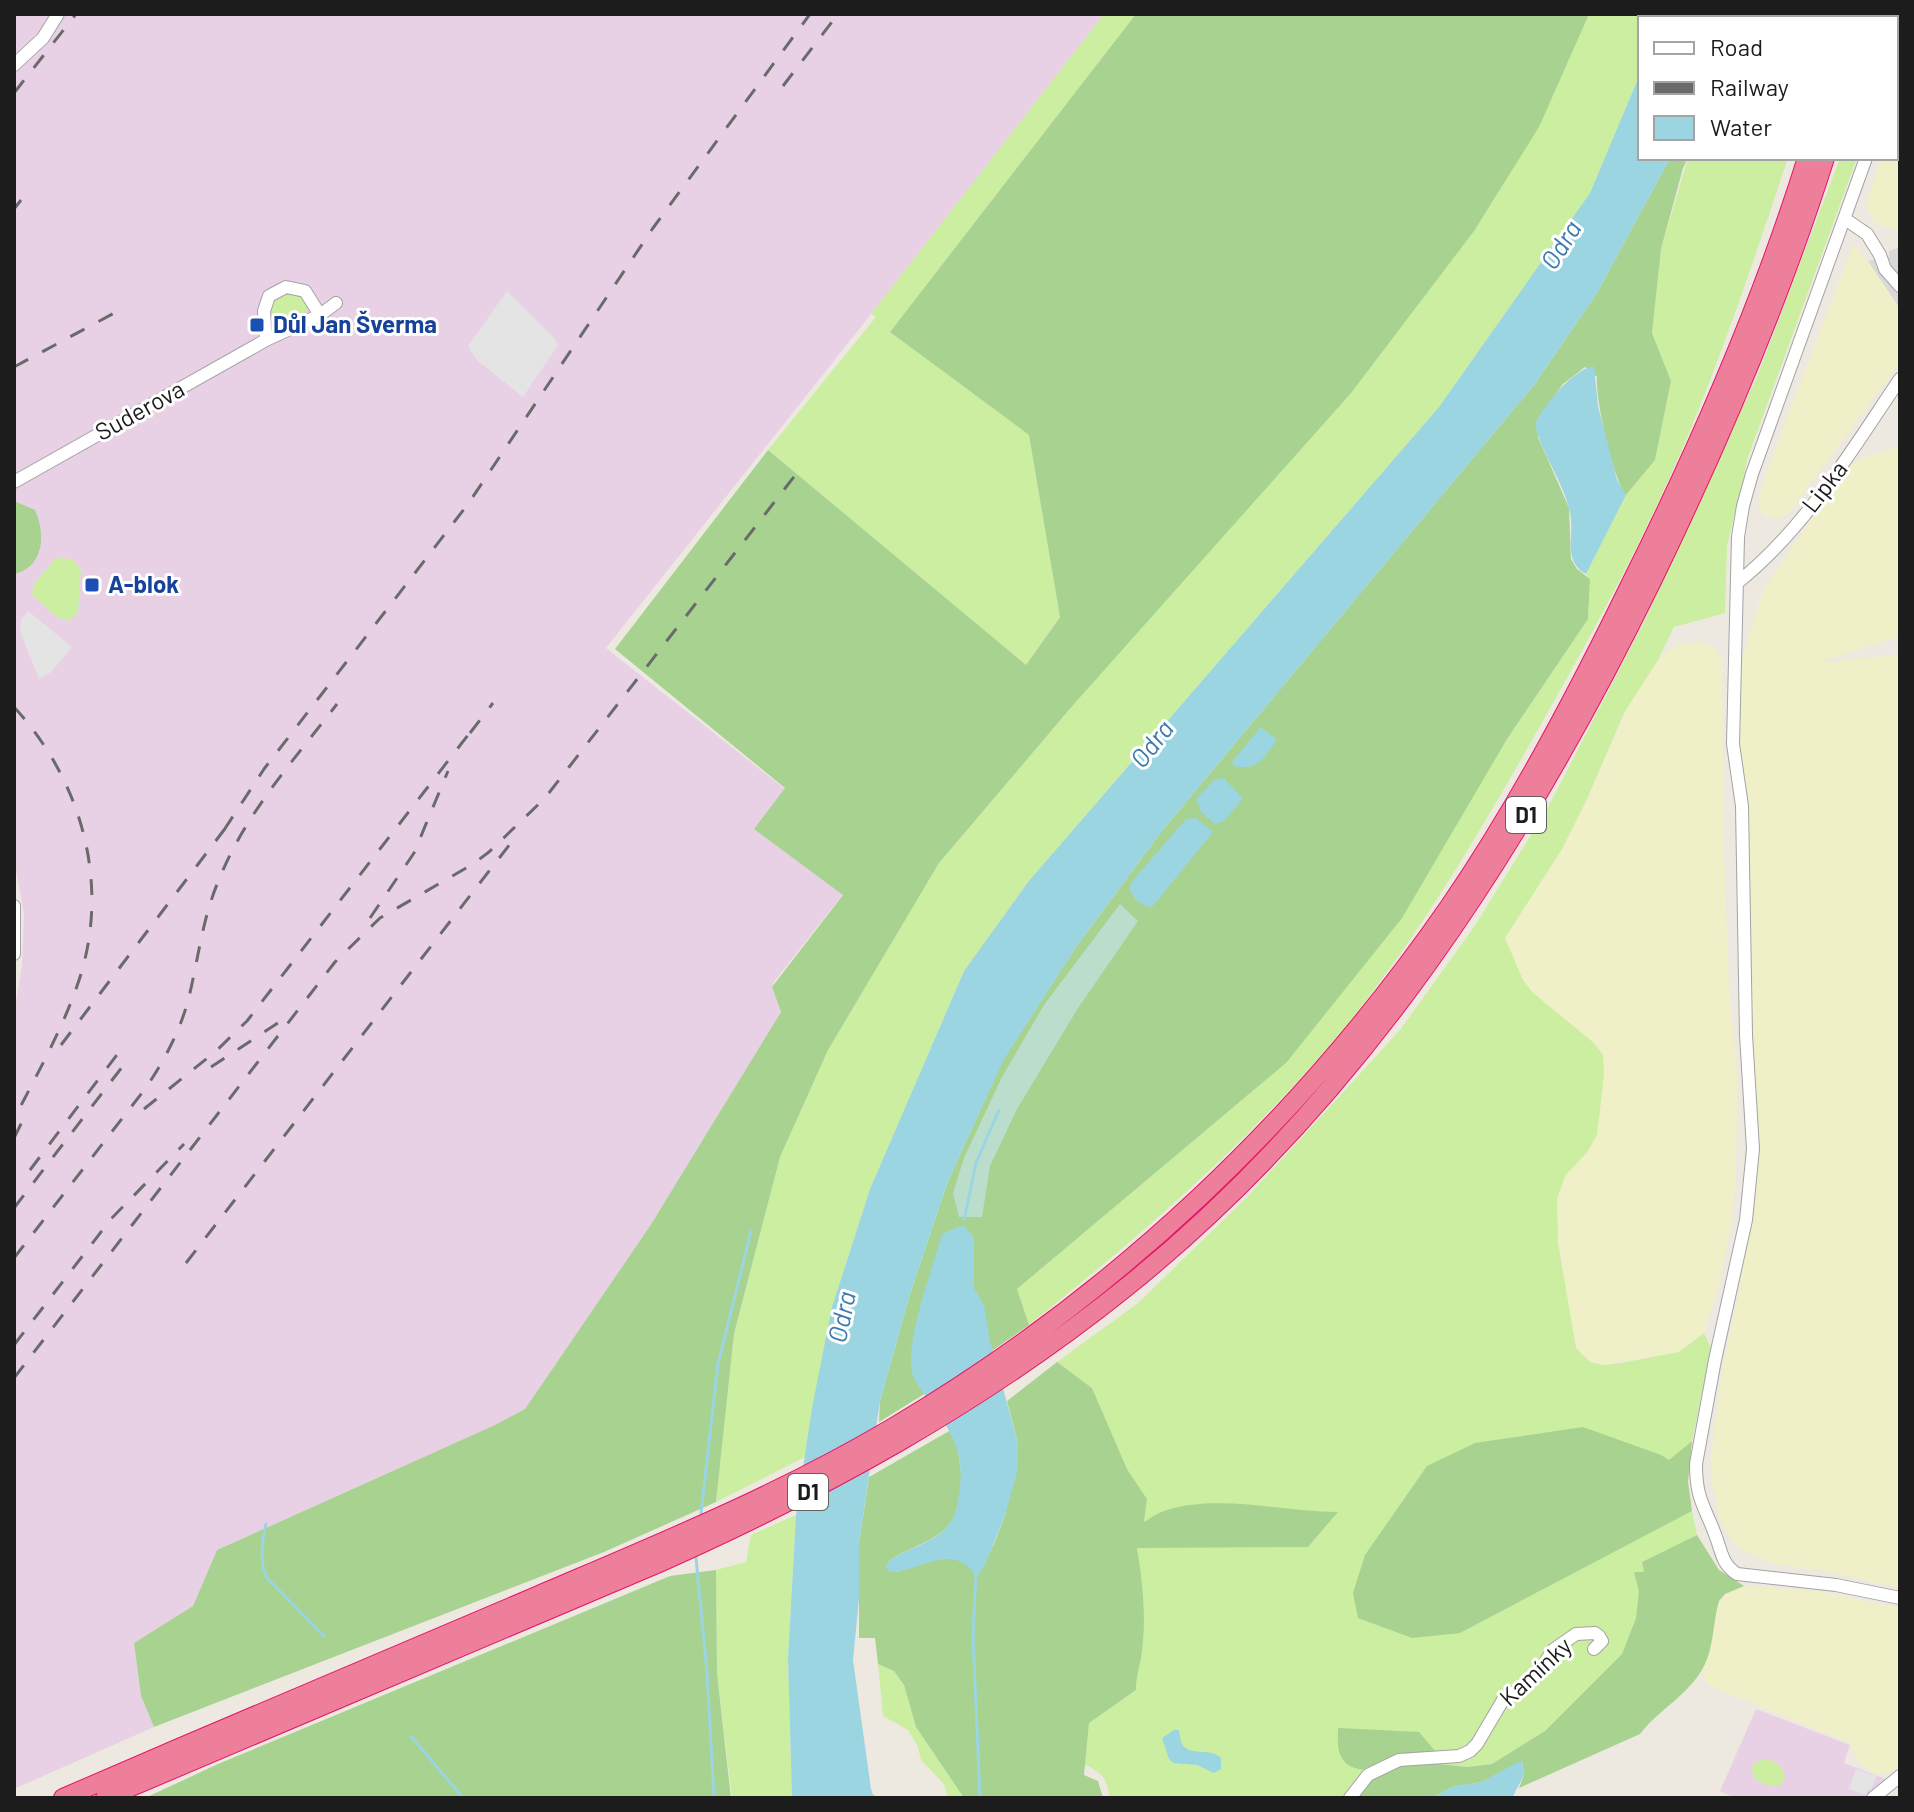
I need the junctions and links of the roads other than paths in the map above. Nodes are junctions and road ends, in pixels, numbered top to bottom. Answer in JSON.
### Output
{"nodes":[{"id":1,"x":58,"y":14,"type":"edge"},
{"id":2,"x":14,"y":65,"type":"edge"},
{"id":3,"x":1806,"y":160,"type":"edge"},
{"id":4,"x":1824,"y":160,"type":"edge"},
{"id":5,"x":1865,"y":160,"type":"edge"},
{"id":6,"x":1845,"y":219,"type":"junction"},
{"id":7,"x":1900,"y":286,"type":"edge"},
{"id":8,"x":336,"y":303,"type":"dead end"},
{"id":9,"x":320,"y":315,"type":"junction"},
{"id":10,"x":266,"y":340,"type":"junction"},
{"id":11,"x":1900,"y":379,"type":"edge"},
{"id":12,"x":14,"y":482,"type":"edge"},
{"id":13,"x":1737,"y":583,"type":"junction"},
{"id":14,"x":14,"y":906,"type":"edge"},
{"id":15,"x":14,"y":954,"type":"edge"},
{"id":16,"x":1041,"y":1341,"type":"junction"},
{"id":17,"x":1900,"y":1598,"type":"edge"},
{"id":18,"x":551,"y":1600,"type":"junction"},
{"id":19,"x":1594,"y":1649,"type":"dead end"},
{"id":20,"x":1900,"y":1776,"type":"edge"},
{"id":21,"x":63,"y":1798,"type":"edge"},
{"id":22,"x":105,"y":1798,"type":"edge"},
{"id":23,"x":1350,"y":1798,"type":"edge"},
{"id":24,"x":1873,"y":1798,"type":"edge"}],
"edges":[{"from":1,"to":2,"type":"street"},
{"from":3,"to":16,"type":"highway","number":"D1"},
{"from":4,"to":16,"type":"highway","number":"D1"},
{"from":5,"to":6,"type":"street"},
{"from":6,"to":7,"type":"street"},
{"from":6,"to":13,"type":"street"},
{"from":8,"to":9,"type":"street","name":"Suderova"},
{"from":9,"to":10,"type":"street","name":"Suderova"},
{"from":9,"to":10,"type":"street"},
{"from":10,"to":12,"type":"street","name":"Suderova"},
{"from":11,"to":13,"type":"street","name":"Lipka"},
{"from":13,"to":17,"type":"street"},
{"from":14,"to":15,"type":"street"},
{"from":16,"to":18,"type":"highway","number":"D1"},
{"from":18,"to":21,"type":"highway","number":"D1"},
{"from":18,"to":22,"type":"highway","number":"D1"},
{"from":19,"to":23,"type":"street","name":"Kamínky"},
{"from":20,"to":24,"type":"street"}]}
